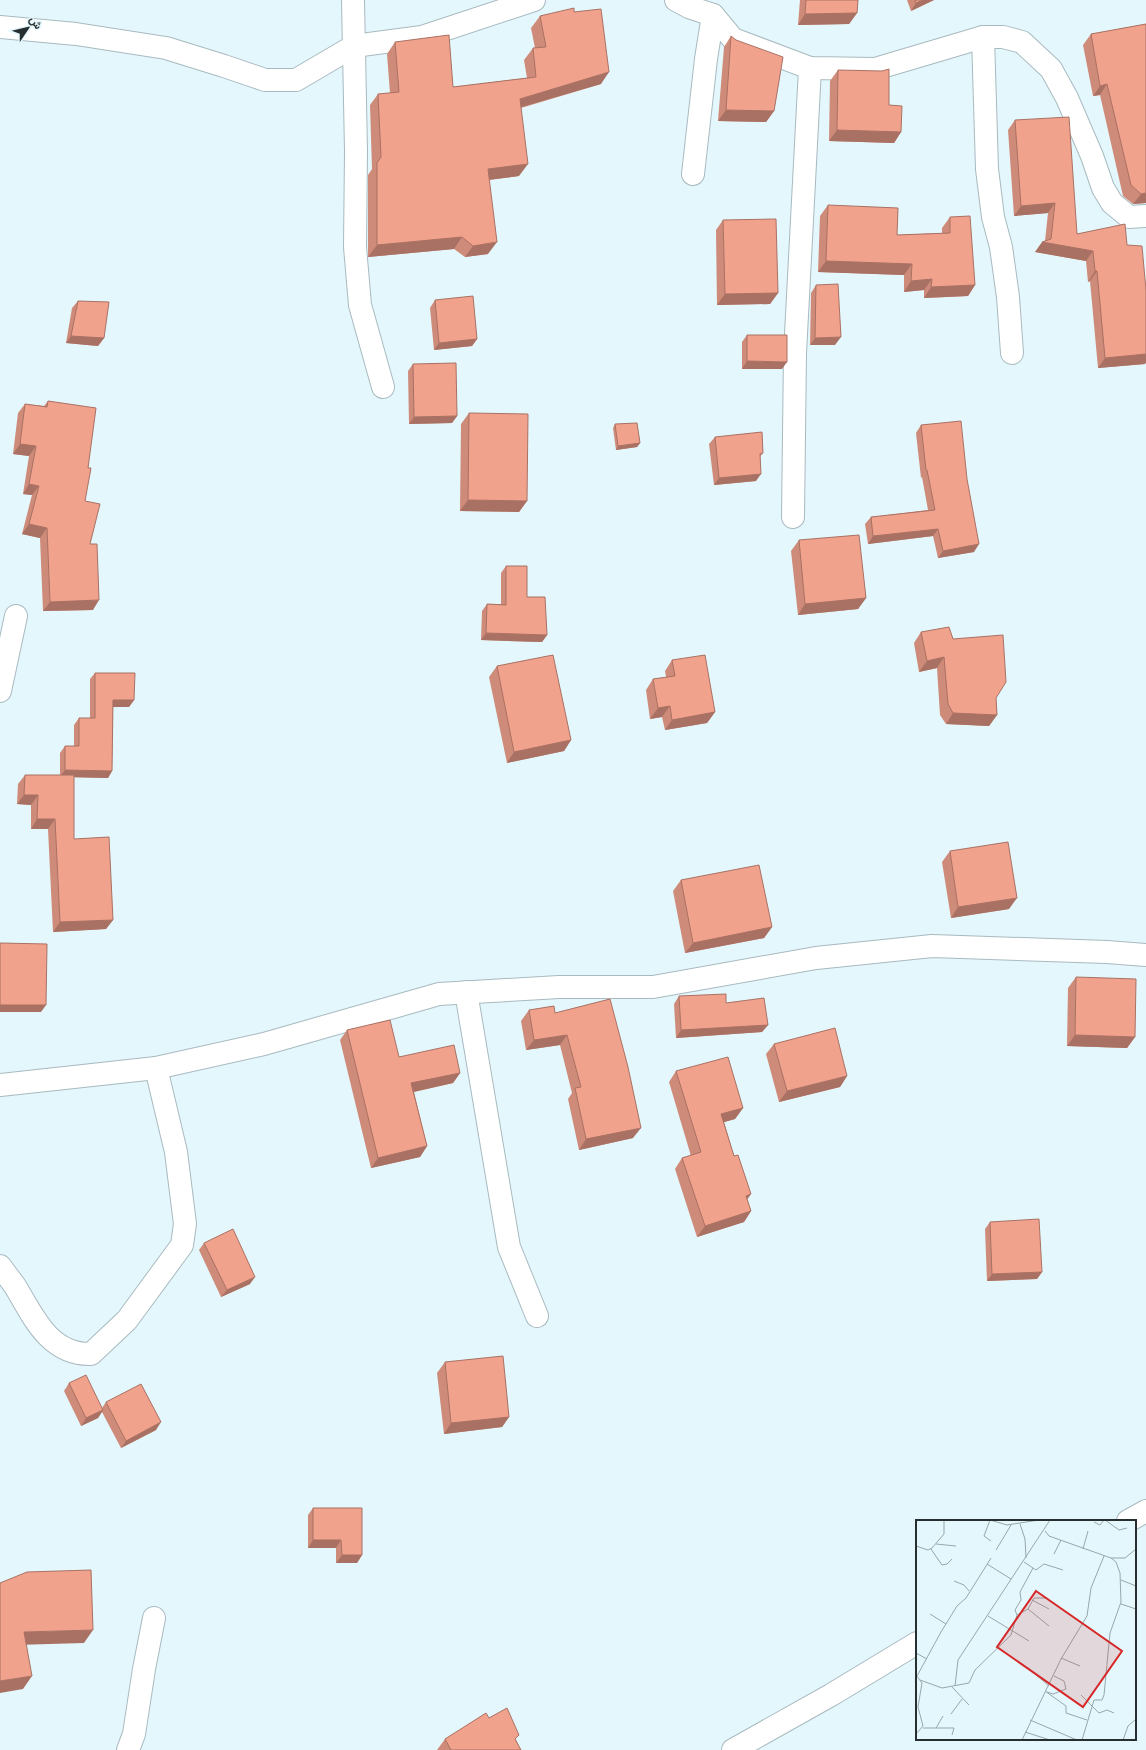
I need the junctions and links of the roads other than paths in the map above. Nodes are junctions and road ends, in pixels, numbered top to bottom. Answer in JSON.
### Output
{"nodes":[{"id":1,"x":353,"y":0,"type":"edge"},
{"id":2,"x":534,"y":0,"type":"edge"},
{"id":3,"x":676,"y":0,"type":"edge"},
{"id":4,"x":713,"y":15,"type":"junction"},
{"id":5,"x":0,"y":27,"type":"edge"},
{"id":6,"x":983,"y":36,"type":"junction"},
{"id":7,"x":354,"y":46,"type":"junction"},
{"id":8,"x":810,"y":68,"type":"junction"},
{"id":9,"x":693,"y":174,"type":"dead end"},
{"id":10,"x":1146,"y":216,"type":"edge"},
{"id":11,"x":1012,"y":354,"type":"dead end"},
{"id":12,"x":383,"y":387,"type":"dead end"},
{"id":13,"x":793,"y":517,"type":"dead end"},
{"id":14,"x":16,"y":616,"type":"dead end"},
{"id":15,"x":0,"y":691,"type":"edge"},
{"id":16,"x":1146,"y":955,"type":"edge"},
{"id":17,"x":466,"y":992,"type":"junction"},
{"id":18,"x":156,"y":1068,"type":"junction"},
{"id":19,"x":0,"y":1084,"type":"edge"},
{"id":20,"x":0,"y":1266,"type":"edge"},
{"id":21,"x":537,"y":1316,"type":"dead end"},
{"id":22,"x":1146,"y":1511,"type":"edge"},
{"id":23,"x":1130,"y":1520,"type":"edge"},
{"id":24,"x":154,"y":1618,"type":"dead end"},
{"id":25,"x":916,"y":1644,"type":"edge"},
{"id":26,"x":128,"y":1750,"type":"edge"},
{"id":27,"x":733,"y":1750,"type":"edge"}],
"edges":[{"from":1,"to":7,"type":"street"},
{"from":2,"to":7,"type":"street"},
{"from":3,"to":4,"type":"street"},
{"from":4,"to":8,"type":"street"},
{"from":4,"to":9,"type":"street"},
{"from":5,"to":7,"type":"street"},
{"from":6,"to":8,"type":"street"},
{"from":6,"to":10,"type":"street"},
{"from":6,"to":11,"type":"street"},
{"from":7,"to":12,"type":"street"},
{"from":8,"to":13,"type":"street"},
{"from":14,"to":15,"type":"street"},
{"from":16,"to":17,"type":"street"},
{"from":17,"to":18,"type":"street"},
{"from":17,"to":21,"type":"street"},
{"from":18,"to":19,"type":"street"},
{"from":18,"to":20,"type":"street"},
{"from":22,"to":23,"type":"street"},
{"from":24,"to":26,"type":"street"},
{"from":25,"to":27,"type":"street"}]}
